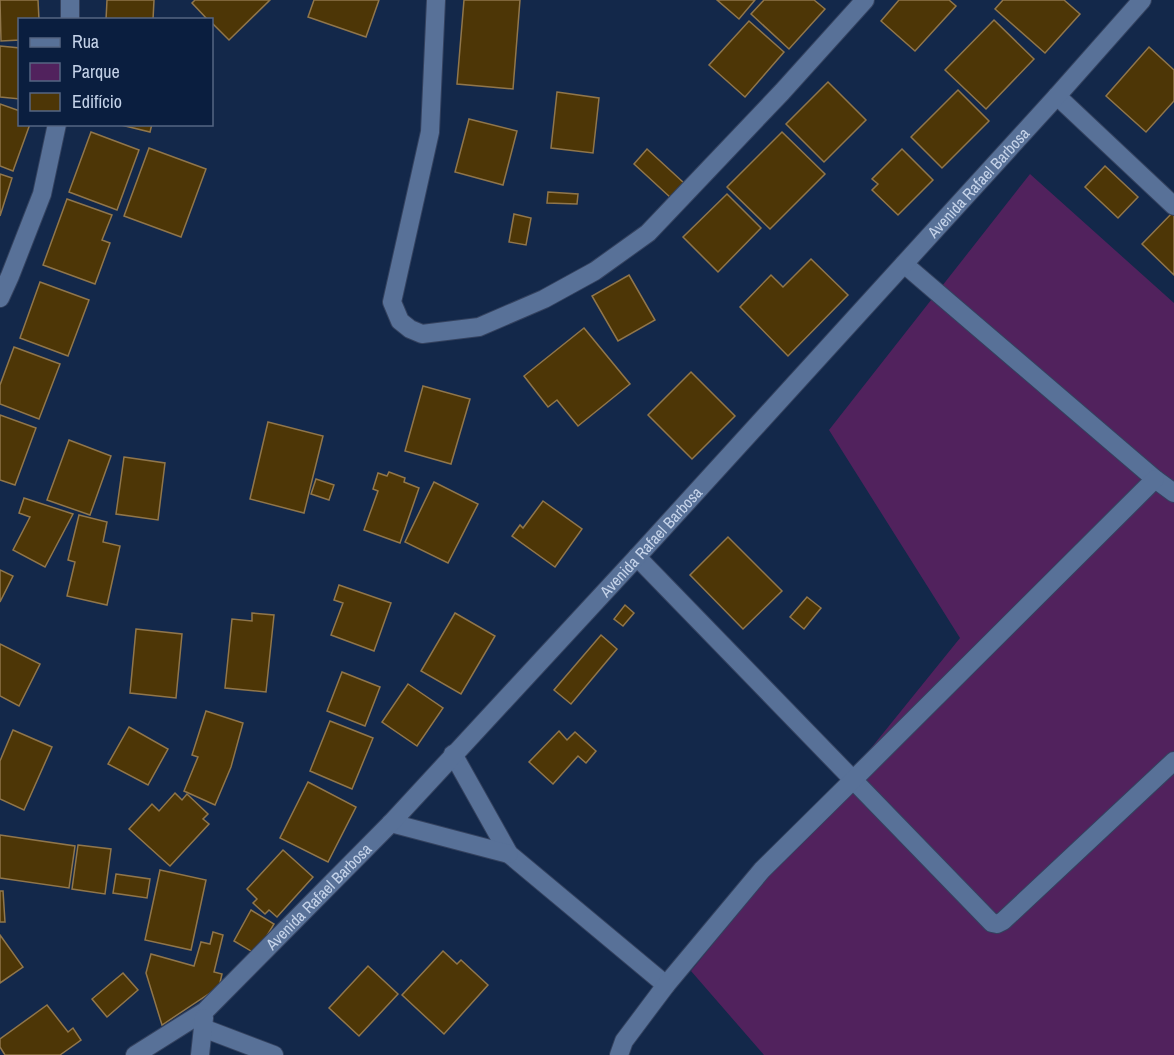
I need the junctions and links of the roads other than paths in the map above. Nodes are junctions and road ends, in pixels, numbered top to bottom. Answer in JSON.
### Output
{"nodes":[{"id":1,"x":70,"y":0,"type":"edge"},
{"id":2,"x":436,"y":0,"type":"edge"},
{"id":3,"x":865,"y":0,"type":"edge"},
{"id":4,"x":1142,"y":0,"type":"edge"},
{"id":5,"x":70,"y":18,"type":"edge"},
{"id":6,"x":1057,"y":96,"type":"junction"},
{"id":7,"x":57,"y":126,"type":"edge"},
{"id":8,"x":1174,"y":206,"type":"edge"},
{"id":9,"x":904,"y":264,"type":"junction"},
{"id":10,"x":0,"y":298,"type":"edge"},
{"id":11,"x":1155,"y":479,"type":"junction"},
{"id":12,"x":1174,"y":493,"type":"edge"},
{"id":13,"x":637,"y":558,"type":"junction"},
{"id":14,"x":453,"y":754,"type":"junction"},
{"id":15,"x":1174,"y":761,"type":"edge"},
{"id":16,"x":853,"y":780,"type":"junction"},
{"id":17,"x":391,"y":823,"type":"junction"},
{"id":18,"x":509,"y":854,"type":"junction"},
{"id":19,"x":666,"y":985,"type":"junction"},
{"id":20,"x":204,"y":1019,"type":"junction"},
{"id":21,"x":135,"y":1055,"type":"edge"},
{"id":22,"x":200,"y":1055,"type":"edge"},
{"id":23,"x":274,"y":1055,"type":"edge"},
{"id":24,"x":619,"y":1055,"type":"edge"}],
"edges":[{"from":1,"to":5,"type":"street"},
{"from":2,"to":3,"type":"street"},
{"from":4,"to":6,"type":"street","name":"Avenida Rafael Barbosa"},
{"from":6,"to":8,"type":"street"},
{"from":6,"to":9,"type":"street","name":"Avenida Rafael Barbosa"},
{"from":7,"to":10,"type":"street"},
{"from":9,"to":11,"type":"street"},
{"from":9,"to":13,"type":"street","name":"Avenida Rafael Barbosa"},
{"from":11,"to":12,"type":"street"},
{"from":11,"to":16,"type":"street"},
{"from":13,"to":14,"type":"street","name":"Avenida Rafael Barbosa"},
{"from":13,"to":16,"type":"street"},
{"from":14,"to":17,"type":"street","name":"Avenida Rafael Barbosa"},
{"from":14,"to":18,"type":"street"},
{"from":15,"to":16,"type":"street"},
{"from":16,"to":19,"type":"street"},
{"from":17,"to":18,"type":"street"},
{"from":17,"to":20,"type":"street","name":"Avenida Rafael Barbosa"},
{"from":18,"to":19,"type":"street"},
{"from":19,"to":24,"type":"street"},
{"from":20,"to":21,"type":"street","name":"Avenida Rafael Barbosa"},
{"from":20,"to":22,"type":"street"},
{"from":20,"to":23,"type":"street"}]}
